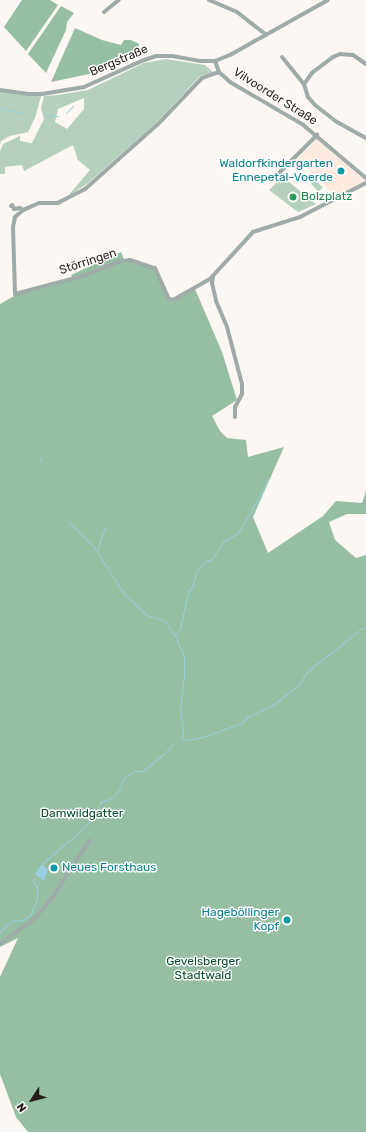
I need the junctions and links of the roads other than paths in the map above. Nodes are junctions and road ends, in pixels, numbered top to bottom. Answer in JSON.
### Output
{"nodes":[{"id":1,"x":119,"y":0,"type":"edge"},
{"id":2,"x":209,"y":0,"type":"edge"},
{"id":3,"x":328,"y":0,"type":"edge"},
{"id":4,"x":104,"y":12,"type":"dead end"},
{"id":5,"x":266,"y":34,"type":"junction"},
{"id":6,"x":282,"y":57,"type":"dead end"},
{"id":7,"x":215,"y":61,"type":"junction"},
{"id":8,"x":366,"y":64,"type":"edge"},
{"id":9,"x":219,"y":72,"type":"junction"},
{"id":10,"x":304,"y":84,"type":"junction"},
{"id":11,"x":0,"y":90,"type":"edge"},
{"id":12,"x":317,"y":135,"type":"junction"},
{"id":13,"x":366,"y":138,"type":"edge"},
{"id":14,"x":366,"y":178,"type":"edge"},
{"id":15,"x":272,"y":180,"type":"dead end"},
{"id":16,"x":366,"y":183,"type":"edge"},
{"id":17,"x":11,"y":206,"type":"dead end"},
{"id":18,"x":23,"y":210,"type":"junction"},
{"id":19,"x":214,"y":276,"type":"junction"},
{"id":20,"x":235,"y":417,"type":"dead end"},
{"id":21,"x":90,"y":840,"type":"dead end"},
{"id":22,"x":0,"y":944,"type":"edge"}],
"edges":[{"from":1,"to":4,"type":"street"},
{"from":2,"to":5,"type":"street"},
{"from":3,"to":5,"type":"street","name":"Bergstraße"},
{"from":5,"to":7,"type":"street","name":"Bergstraße"},
{"from":6,"to":10,"type":"street"},
{"from":7,"to":9,"type":"street","name":"Vilvoorder Straße"},
{"from":7,"to":11,"type":"street","name":"Bergstraße"},
{"from":8,"to":10,"type":"street"},
{"from":9,"to":12,"type":"street","name":"Vilvoorder Straße"},
{"from":9,"to":18,"type":"street"},
{"from":10,"to":13,"type":"street"},
{"from":12,"to":14,"type":"street","name":"Vilvoorder Straße"},
{"from":12,"to":15,"type":"street"},
{"from":16,"to":19,"type":"street","name":"Störringen"},
{"from":17,"to":18,"type":"street"},
{"from":18,"to":19,"type":"street","name":"Störringen"},
{"from":19,"to":20,"type":"street"},
{"from":21,"to":22,"type":"street"}]}
